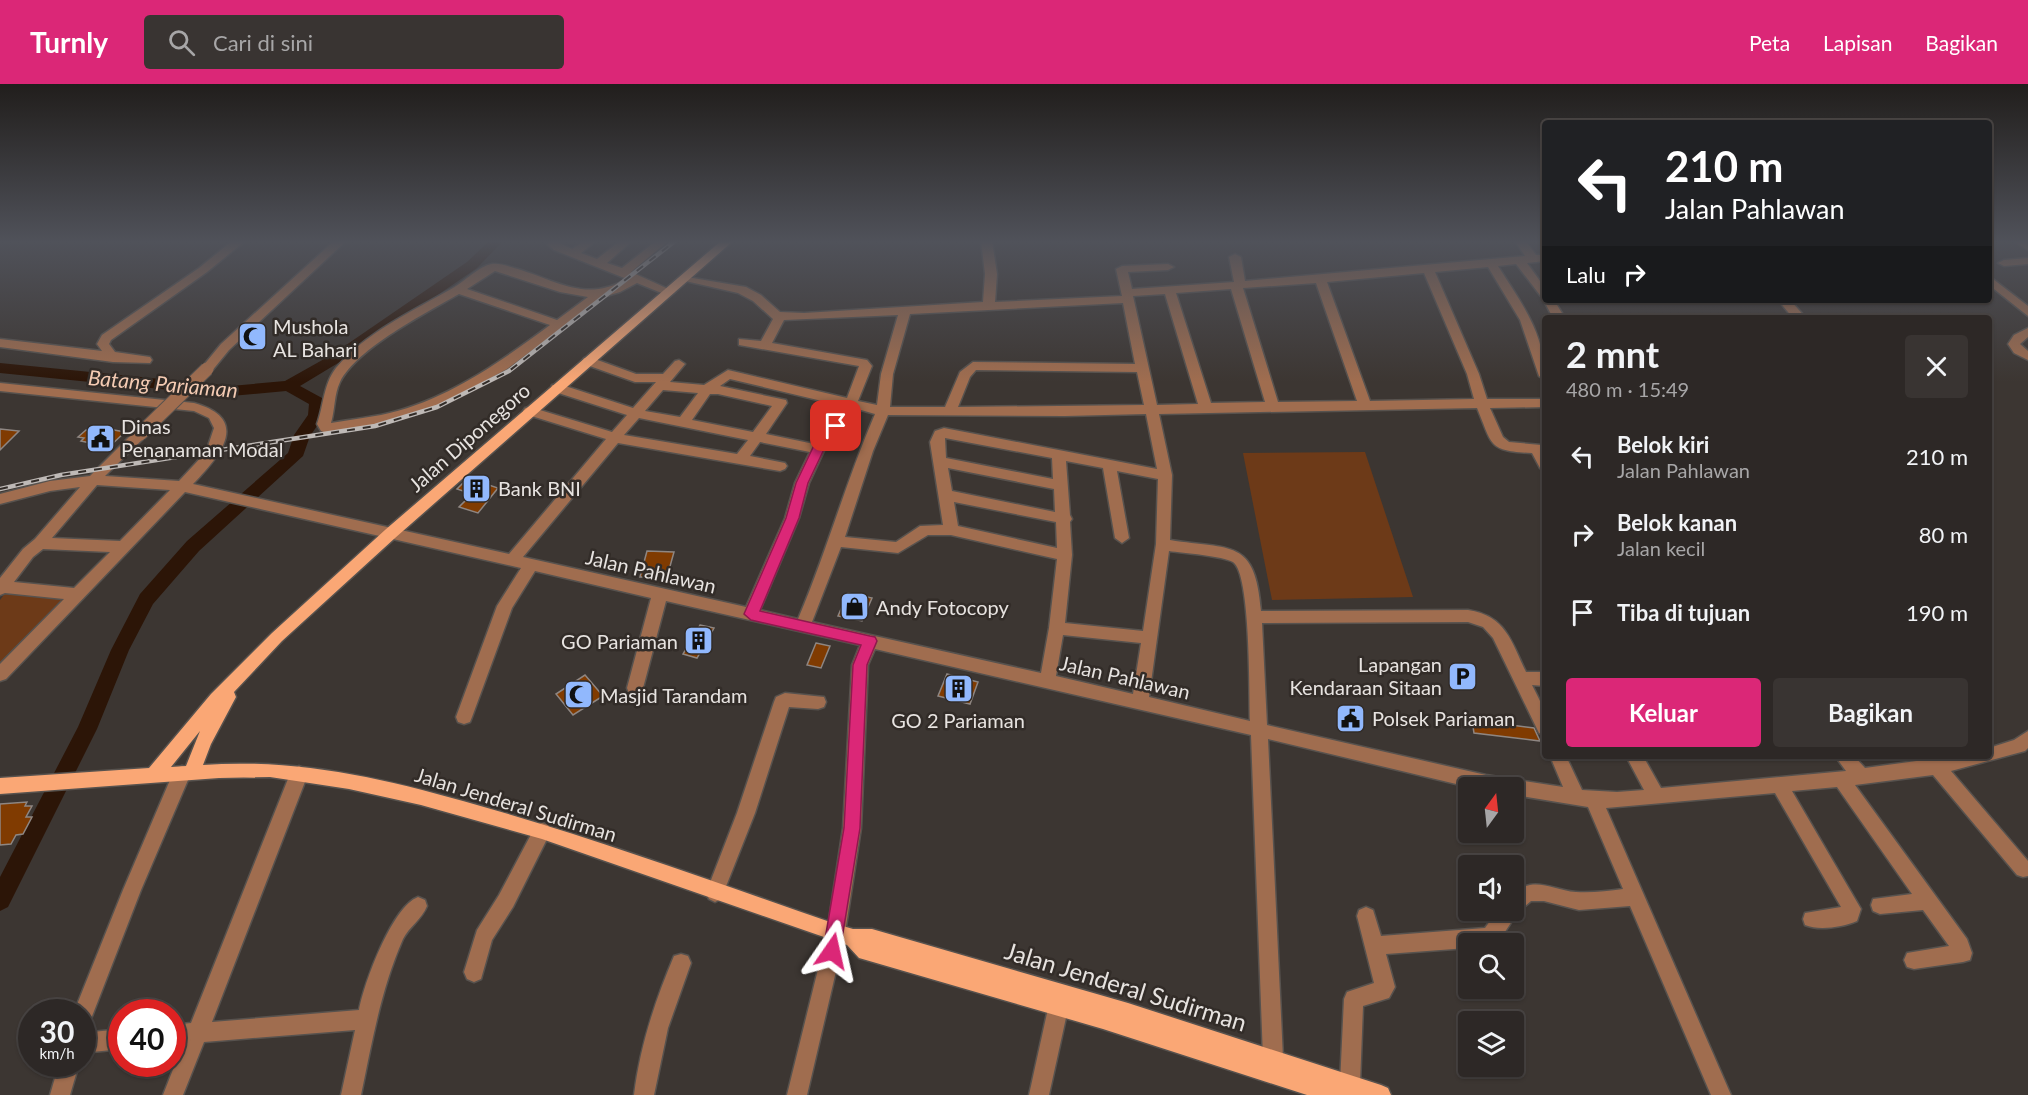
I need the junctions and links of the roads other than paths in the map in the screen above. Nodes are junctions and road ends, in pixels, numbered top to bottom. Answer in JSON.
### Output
{"nodes":[{"id":1,"x":177,"y":288,"type":"edge"},
{"id":2,"x":289,"y":288,"type":"edge"},
{"id":3,"x":461,"y":288,"type":"edge"},
{"id":4,"x":562,"y":288,"type":"edge"},
{"id":5,"x":622,"y":288,"type":"edge"},
{"id":6,"x":659,"y":288,"type":"edge"},
{"id":7,"x":673,"y":288,"type":"edge"},
{"id":8,"x":733,"y":288,"type":"edge"},
{"id":9,"x":990,"y":288,"type":"edge"},
{"id":10,"x":1126,"y":288,"type":"edge"},
{"id":11,"x":1202,"y":288,"type":"edge"},
{"id":12,"x":1239,"y":288,"type":"edge"},
{"id":13,"x":1323,"y":288,"type":"edge"},
{"id":14,"x":1437,"y":288,"type":"edge"},
{"id":15,"x":1506,"y":288,"type":"edge"},
{"id":16,"x":2000,"y":288,"type":"edge"},
{"id":17,"x":458,"y":290,"type":"junction"},
{"id":18,"x":1170,"y":291,"type":"junction"},
{"id":19,"x":669,"y":292,"type":"junction"},
{"id":20,"x":597,"y":296,"type":"junction"},
{"id":21,"x":1128,"y":296,"type":"junction"},
{"id":22,"x":1787,"y":303,"type":"edge"},
{"id":23,"x":988,"y":306,"type":"junction"},
{"id":24,"x":905,"y":310,"type":"junction"},
{"id":25,"x":2028,"y":312,"type":"edge"},
{"id":26,"x":1797,"y":315,"type":"edge"},
{"id":27,"x":780,"y":317,"type":"junction"},
{"id":28,"x":558,"y":324,"type":"junction"},
{"id":29,"x":2028,"y":332,"type":"edge"},
{"id":30,"x":103,"y":342,"type":"junction"},
{"id":31,"x":742,"y":342,"type":"dead end"},
{"id":32,"x":0,"y":343,"type":"edge"},
{"id":33,"x":764,"y":346,"type":"junction"},
{"id":34,"x":72,"y":353,"type":"junction"},
{"id":35,"x":2028,"y":356,"type":"edge"},
{"id":36,"x":113,"y":358,"type":"junction"},
{"id":37,"x":146,"y":360,"type":"dead end"},
{"id":38,"x":588,"y":361,"type":"junction"},
{"id":39,"x":679,"y":364,"type":"dead end"},
{"id":40,"x":1542,"y":367,"type":"edge"},
{"id":41,"x":1142,"y":368,"type":"junction"},
{"id":42,"x":664,"y":382,"type":"junction"},
{"id":43,"x":0,"y":387,"type":"edge"},
{"id":44,"x":557,"y":388,"type":"junction"},
{"id":45,"x":707,"y":389,"type":"junction"},
{"id":46,"x":851,"y":403,"type":"junction"},
{"id":47,"x":1542,"y":403,"type":"edge"},
{"id":48,"x":1482,"y":404,"type":"junction"},
{"id":49,"x":1365,"y":405,"type":"junction"},
{"id":50,"x":1273,"y":406,"type":"junction"},
{"id":51,"x":1206,"y":408,"type":"junction"},
{"id":52,"x":1152,"y":410,"type":"junction"},
{"id":53,"x":530,"y":411,"type":"junction"},
{"id":54,"x":884,"y":411,"type":"junction"},
{"id":55,"x":950,"y":412,"type":"junction"},
{"id":56,"x":635,"y":413,"type":"junction"},
{"id":57,"x":683,"y":423,"type":"junction"},
{"id":58,"x":758,"y":436,"type":"junction"},
{"id":59,"x":616,"y":438,"type":"junction"},
{"id":60,"x":818,"y":449,"type":"junction"},
{"id":61,"x":1059,"y":456,"type":"junction"},
{"id":62,"x":741,"y":459,"type":"junction"},
{"id":63,"x":1542,"y":460,"type":"edge"},
{"id":64,"x":940,"y":462,"type":"junction"},
{"id":65,"x":1109,"y":464,"type":"junction"},
{"id":66,"x":780,"y":466,"type":"dead end"},
{"id":67,"x":1165,"y":475,"type":"junction"},
{"id":68,"x":94,"y":480,"type":"junction"},
{"id":69,"x":1060,"y":485,"type":"junction"},
{"id":70,"x":181,"y":486,"type":"junction"},
{"id":71,"x":945,"y":495,"type":"junction"},
{"id":72,"x":0,"y":499,"type":"edge"},
{"id":73,"x":1065,"y":519,"type":"junction"},
{"id":74,"x":951,"y":531,"type":"junction"},
{"id":75,"x":390,"y":534,"type":"junction"},
{"id":76,"x":1122,"y":538,"type":"dead end"},
{"id":77,"x":835,"y":541,"type":"junction"},
{"id":78,"x":40,"y":543,"type":"junction"},
{"id":79,"x":1163,"y":544,"type":"junction"},
{"id":80,"x":122,"y":547,"type":"junction"},
{"id":81,"x":1065,"y":555,"type":"junction"},
{"id":82,"x":512,"y":561,"type":"junction"},
{"id":83,"x":531,"y":565,"type":"junction"},
{"id":84,"x":1,"y":588,"type":"edge"},
{"id":85,"x":76,"y":594,"type":"junction"},
{"id":86,"x":660,"y":594,"type":"junction"},
{"id":87,"x":751,"y":614,"type":"junction"},
{"id":88,"x":1254,"y":617,"type":"junction"},
{"id":89,"x":802,"y":626,"type":"junction"},
{"id":90,"x":1057,"y":628,"type":"junction"},
{"id":91,"x":1149,"y":638,"type":"junction"},
{"id":92,"x":870,"y":641,"type":"junction"},
{"id":93,"x":244,"y":671,"type":"junction"},
{"id":94,"x":0,"y":674,"type":"edge"},
{"id":95,"x":1523,"y":678,"type":"junction"},
{"id":96,"x":1542,"y":679,"type":"edge"},
{"id":97,"x":1047,"y":681,"type":"junction"},
{"id":98,"x":635,"y":688,"type":"dead end"},
{"id":99,"x":818,"y":702,"type":"dead end"},
{"id":100,"x":1140,"y":702,"type":"junction"},
{"id":101,"x":464,"y":717,"type":"dead end"},
{"id":102,"x":1542,"y":721,"type":"edge"},
{"id":103,"x":1258,"y":730,"type":"junction"},
{"id":104,"x":2027,"y":741,"type":"edge"},
{"id":105,"x":1992,"y":754,"type":"edge"},
{"id":106,"x":1560,"y":759,"type":"edge"},
{"id":107,"x":1636,"y":759,"type":"edge"},
{"id":108,"x":1846,"y":759,"type":"edge"},
{"id":109,"x":1974,"y":759,"type":"edge"},
{"id":110,"x":1937,"y":767,"type":"junction"},
{"id":111,"x":187,"y":772,"type":"junction"},
{"id":112,"x":299,"y":774,"type":"junction"},
{"id":113,"x":154,"y":775,"type":"junction"},
{"id":114,"x":1861,"y":776,"type":"junction"},
{"id":115,"x":1840,"y":779,"type":"junction"},
{"id":116,"x":0,"y":786,"type":"edge"},
{"id":117,"x":1780,"y":786,"type":"junction"},
{"id":118,"x":1657,"y":797,"type":"junction"},
{"id":119,"x":1585,"y":798,"type":"junction"},
{"id":120,"x":542,"y":831,"type":"junction"},
{"id":121,"x":2023,"y":869,"type":"dead end"},
{"id":122,"x":715,"y":893,"type":"junction"},
{"id":123,"x":1524,"y":894,"type":"edge"},
{"id":124,"x":1636,"y":897,"type":"junction"},
{"id":125,"x":1927,"y":901,"type":"junction"},
{"id":126,"x":1880,"y":905,"type":"dead end"},
{"id":127,"x":418,"y":906,"type":"dead end"},
{"id":128,"x":1366,"y":916,"type":"dead end"},
{"id":129,"x":1812,"y":919,"type":"dead end"},
{"id":130,"x":1502,"y":921,"type":"edge"},
{"id":131,"x":844,"y":936,"type":"junction"},
{"id":132,"x":1375,"y":946,"type":"junction"},
{"id":133,"x":1914,"y":960,"type":"dead end"},
{"id":134,"x":681,"y":963,"type":"dead end"},
{"id":135,"x":474,"y":972,"type":"dead end"},
{"id":136,"x":89,"y":999,"type":"edge"},
{"id":137,"x":1060,"y":999,"type":"junction"},
{"id":138,"x":367,"y":1019,"type":"junction"},
{"id":139,"x":196,"y":1033,"type":"junction"},
{"id":140,"x":186,"y":1034,"type":"edge"},
{"id":141,"x":1273,"y":1058,"type":"junction"},
{"id":142,"x":65,"y":1077,"type":"edge"},
{"id":143,"x":1343,"y":1090,"type":"edge"},
{"id":144,"x":60,"y":1095,"type":"edge"},
{"id":145,"x":173,"y":1095,"type":"edge"},
{"id":146,"x":351,"y":1095,"type":"edge"},
{"id":147,"x":644,"y":1095,"type":"edge"},
{"id":148,"x":797,"y":1095,"type":"edge"},
{"id":149,"x":1039,"y":1095,"type":"edge"},
{"id":150,"x":1381,"y":1095,"type":"edge"},
{"id":151,"x":1721,"y":1095,"type":"edge"}],
"edges":[{"from":1,"to":30,"type":"street"},
{"from":2,"to":68,"type":"street","bridge":true},
{"from":3,"to":17,"type":"street"},
{"from":4,"to":20,"type":"street"},
{"from":5,"to":20,"type":"street"},
{"from":6,"to":19,"type":"street"},
{"from":7,"to":19,"type":"main road","name":"Jalan Diponegoro"},
{"from":8,"to":27,"type":"street"},
{"from":9,"to":23,"type":"street"},
{"from":10,"to":21,"type":"street"},
{"from":11,"to":18,"type":"street"},
{"from":12,"to":50,"type":"street"},
{"from":13,"to":49,"type":"street"},
{"from":14,"to":48,"type":"street"},
{"from":15,"to":40,"type":"street"},
{"from":16,"to":25,"type":"street"},
{"from":17,"to":28,"type":"street"},
{"from":17,"to":28,"type":"street"},
{"from":18,"to":21,"type":"street"},
{"from":18,"to":51,"type":"street"},
{"from":19,"to":38,"type":"main road","name":"Jalan Diponegoro"},
{"from":20,"to":28,"type":"street"},
{"from":21,"to":23,"type":"street"},
{"from":21,"to":41,"type":"street"},
{"from":22,"to":26,"type":"street"},
{"from":23,"to":24,"type":"street"},
{"from":24,"to":27,"type":"street"},
{"from":24,"to":54,"type":"street"},
{"from":27,"to":33,"type":"street"},
{"from":29,"to":35,"type":"street"},
{"from":30,"to":34,"type":"street"},
{"from":30,"to":36,"type":"street"},
{"from":31,"to":33,"type":"street"},
{"from":32,"to":34,"type":"street"},
{"from":33,"to":46,"type":"street"},
{"from":34,"to":36,"type":"street"},
{"from":36,"to":37,"type":"street"},
{"from":38,"to":42,"type":"street"},
{"from":38,"to":44,"type":"main road","name":"Jalan Diponegoro"},
{"from":39,"to":42,"type":"street"},
{"from":41,"to":52,"type":"street"},
{"from":41,"to":55,"type":"street"},
{"from":42,"to":45,"type":"street"},
{"from":42,"to":56,"type":"street"},
{"from":43,"to":70,"type":"street"},
{"from":44,"to":53,"type":"main road","name":"Jalan Diponegoro"},
{"from":44,"to":56,"type":"street"},
{"from":45,"to":46,"type":"street"},
{"from":45,"to":57,"type":"street"},
{"from":45,"to":58,"type":"street"},
{"from":46,"to":54,"type":"street"},
{"from":46,"to":60,"type":"street"},
{"from":47,"to":48,"type":"street"},
{"from":48,"to":49,"type":"street"},
{"from":48,"to":63,"type":"street"},
{"from":49,"to":50,"type":"street"},
{"from":50,"to":51,"type":"street"},
{"from":51,"to":52,"type":"street"},
{"from":52,"to":55,"type":"street"},
{"from":52,"to":67,"type":"street"},
{"from":53,"to":59,"type":"street"},
{"from":53,"to":75,"type":"main road","name":"Jalan Diponegoro"},
{"from":54,"to":55,"type":"street"},
{"from":54,"to":77,"type":"street"},
{"from":56,"to":57,"type":"street"},
{"from":56,"to":59,"type":"street"},
{"from":57,"to":58,"type":"street"},
{"from":58,"to":60,"type":"street"},
{"from":58,"to":62,"type":"street"},
{"from":59,"to":62,"type":"street"},
{"from":59,"to":82,"type":"street"},
{"from":60,"to":87,"type":"street"},
{"from":61,"to":64,"type":"street"},
{"from":61,"to":65,"type":"street"},
{"from":61,"to":69,"type":"street"},
{"from":62,"to":66,"type":"street"},
{"from":64,"to":69,"type":"street"},
{"from":64,"to":71,"type":"street"},
{"from":65,"to":67,"type":"street"},
{"from":65,"to":76,"type":"street"},
{"from":67,"to":79,"type":"street"},
{"from":68,"to":70,"type":"street","name":"Jalan Pahlawan"},
{"from":68,"to":72,"type":"street","name":"Jalan Pahlawan"},
{"from":68,"to":78,"type":"street"},
{"from":69,"to":73,"type":"street"},
{"from":70,"to":75,"type":"street","name":"Jalan Pahlawan"},
{"from":70,"to":80,"type":"street"},
{"from":71,"to":73,"type":"street"},
{"from":71,"to":74,"type":"street"},
{"from":73,"to":81,"type":"street"},
{"from":74,"to":77,"type":"street"},
{"from":74,"to":81,"type":"street"},
{"from":75,"to":82,"type":"street","name":"Jalan Pahlawan"},
{"from":75,"to":93,"type":"main road","name":"Jalan Diponegoro"},
{"from":77,"to":89,"type":"street"},
{"from":78,"to":80,"type":"street"},
{"from":78,"to":84,"type":"street"},
{"from":79,"to":88,"type":"street"},
{"from":79,"to":91,"type":"street"},
{"from":80,"to":85,"type":"street"},
{"from":81,"to":90,"type":"street"},
{"from":82,"to":83,"type":"street","name":"Jalan Pahlawan"},
{"from":83,"to":86,"type":"street","name":"Jalan Pahlawan"},
{"from":83,"to":101,"type":"street"},
{"from":84,"to":85,"type":"street"},
{"from":85,"to":94,"type":"street"},
{"from":86,"to":87,"type":"street","name":"Jalan Pahlawan"},
{"from":86,"to":98,"type":"street"},
{"from":87,"to":89,"type":"street","name":"Jalan Pahlawan"},
{"from":88,"to":95,"type":"street"},
{"from":88,"to":103,"type":"street"},
{"from":89,"to":92,"type":"street","name":"Jalan Pahlawan"},
{"from":90,"to":91,"type":"street"},
{"from":90,"to":97,"type":"street"},
{"from":91,"to":100,"type":"street"},
{"from":92,"to":97,"type":"street","name":"Jalan Pahlawan"},
{"from":92,"to":131,"type":"street"},
{"from":93,"to":111,"type":"main road","name":"Jalan Diponegoro"},
{"from":93,"to":113,"type":"main road","name":"Jalan Diponegoro"},
{"from":95,"to":96,"type":"street"},
{"from":95,"to":102,"type":"street"},
{"from":97,"to":100,"type":"street","name":"Jalan Pahlawan"},
{"from":99,"to":122,"type":"street"},
{"from":100,"to":103,"type":"street","name":"Jalan Pahlawan"},
{"from":103,"to":119,"type":"street","name":"Jalan Pahlawan"},
{"from":103,"to":141,"type":"street"},
{"from":104,"to":105,"type":"street","name":"Jalan Pahlawan"},
{"from":106,"to":119,"type":"street"},
{"from":107,"to":118,"type":"street"},
{"from":108,"to":114,"type":"street"},
{"from":109,"to":110,"type":"street","name":"Jalan Pahlawan"},
{"from":110,"to":114,"type":"street","name":"Jalan Pahlawan"},
{"from":110,"to":121,"type":"street"},
{"from":111,"to":112,"type":"main road","name":"Jalan Jenderal Sudirman"},
{"from":111,"to":113,"type":"main road","name":"Jalan Jenderal Sudirman"},
{"from":111,"to":136,"type":"street"},
{"from":112,"to":120,"type":"main road","name":"Jalan Jenderal Sudirman"},
{"from":112,"to":139,"type":"street"},
{"from":113,"to":116,"type":"main road","name":"Jalan Jenderal Sudirman"},
{"from":114,"to":115,"type":"street","name":"Jalan Pahlawan"},
{"from":115,"to":117,"type":"street","name":"Jalan Pahlawan"},
{"from":115,"to":125,"type":"street"},
{"from":117,"to":118,"type":"street","name":"Jalan Pahlawan"},
{"from":117,"to":129,"type":"street"},
{"from":118,"to":119,"type":"street","name":"Jalan Pahlawan"},
{"from":119,"to":124,"type":"street"},
{"from":120,"to":122,"type":"main road","name":"Jalan Jenderal Sudirman"},
{"from":120,"to":135,"type":"street"},
{"from":122,"to":131,"type":"main road","name":"Jalan Jenderal Sudirman"},
{"from":123,"to":124,"type":"street"},
{"from":124,"to":151,"type":"street"},
{"from":125,"to":126,"type":"street"},
{"from":125,"to":133,"type":"street"},
{"from":127,"to":138,"type":"street"},
{"from":128,"to":132,"type":"street"},
{"from":130,"to":132,"type":"street"},
{"from":131,"to":137,"type":"main road","name":"Jalan Jenderal Sudirman"},
{"from":131,"to":148,"type":"street"},
{"from":132,"to":143,"type":"street"},
{"from":134,"to":147,"type":"street"},
{"from":137,"to":141,"type":"main road","name":"Jalan Jenderal Sudirman"},
{"from":137,"to":143,"type":"main road","name":"Jalan Jenderal Sudirman"},
{"from":137,"to":149,"type":"street"},
{"from":138,"to":139,"type":"street"},
{"from":138,"to":146,"type":"street"},
{"from":139,"to":140,"type":"street"},
{"from":139,"to":145,"type":"street"},
{"from":141,"to":143,"type":"main road","name":"Jalan Jenderal Sudirman"},
{"from":142,"to":144,"type":"street"},
{"from":143,"to":150,"type":"main road","name":"Jalan Jenderal Sudirman"}]}
